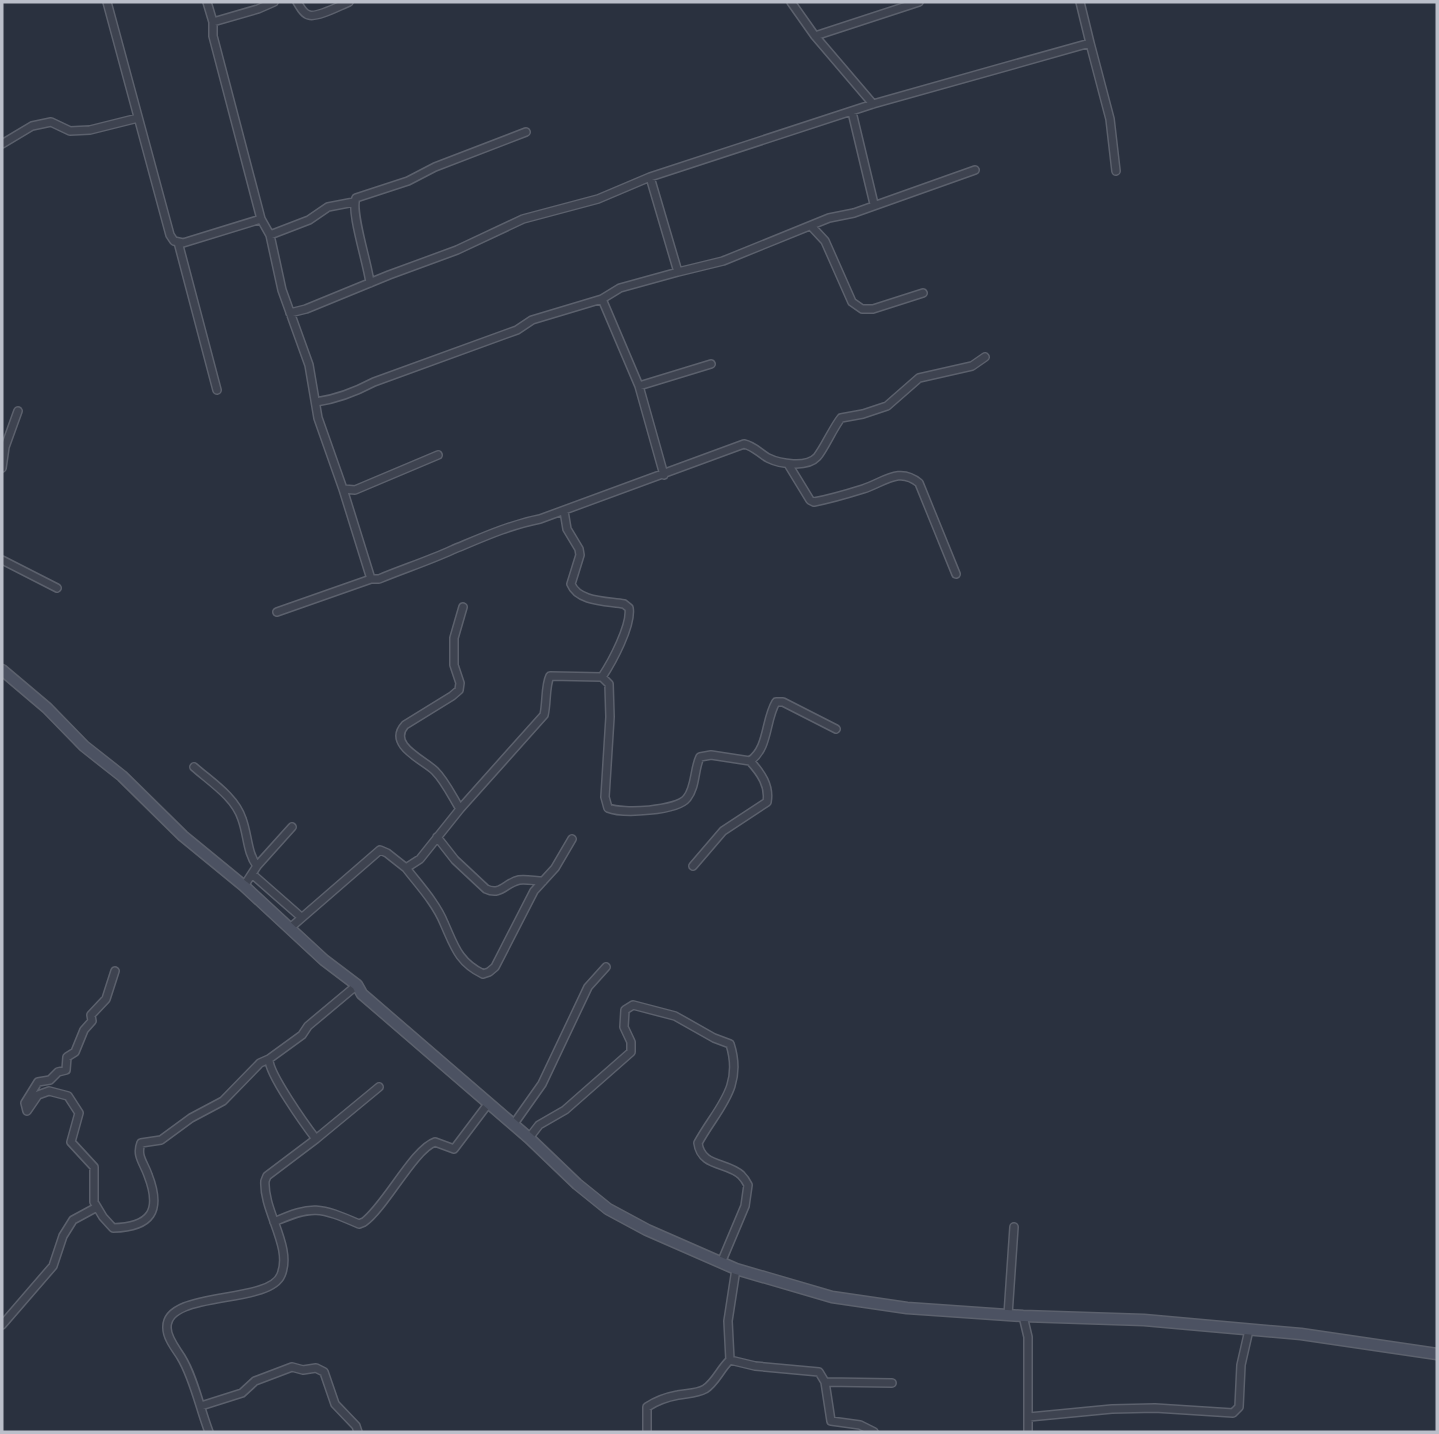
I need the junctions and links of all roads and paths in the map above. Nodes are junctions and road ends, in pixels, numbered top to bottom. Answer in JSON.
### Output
{"nodes":[{"id":1,"x":107,"y":2,"type":"edge"},
{"id":2,"x":206,"y":2,"type":"edge"},
{"id":3,"x":274,"y":2,"type":"edge"},
{"id":4,"x":298,"y":2,"type":"edge"},
{"id":5,"x":349,"y":2,"type":"edge"},
{"id":6,"x":791,"y":2,"type":"edge"},
{"id":7,"x":919,"y":2,"type":"edge"},
{"id":8,"x":1080,"y":2,"type":"edge"},
{"id":9,"x":213,"y":22,"type":"junction"},
{"id":10,"x":814,"y":36,"type":"junction"},
{"id":11,"x":1090,"y":43,"type":"junction"},
{"id":12,"x":873,"y":104,"type":"junction"},
{"id":13,"x":852,"y":112,"type":"junction"},
{"id":14,"x":138,"y":118,"type":"junction"},
{"id":15,"x":526,"y":132,"type":"dead end"},
{"id":16,"x":2,"y":144,"type":"edge"},
{"id":17,"x":975,"y":170,"type":"dead end"},
{"id":18,"x":1116,"y":171,"type":"dead end"},
{"id":19,"x":650,"y":177,"type":"junction"},
{"id":20,"x":354,"y":202,"type":"junction"},
{"id":21,"x":874,"y":204,"type":"junction"},
{"id":22,"x":261,"y":219,"type":"junction"},
{"id":23,"x":812,"y":227,"type":"junction"},
{"id":24,"x":270,"y":235,"type":"junction"},
{"id":25,"x":178,"y":242,"type":"junction"},
{"id":26,"x":678,"y":272,"type":"junction"},
{"id":27,"x":370,"y":283,"type":"junction"},
{"id":28,"x":923,"y":293,"type":"dead end"},
{"id":29,"x":601,"y":299,"type":"junction"},
{"id":30,"x":290,"y":313,"type":"junction"},
{"id":31,"x":985,"y":357,"type":"dead end"},
{"id":32,"x":711,"y":364,"type":"dead end"},
{"id":33,"x":639,"y":386,"type":"junction"},
{"id":34,"x":217,"y":390,"type":"dead end"},
{"id":35,"x":316,"y":402,"type":"junction"},
{"id":36,"x":18,"y":411,"type":"dead end"},
{"id":37,"x":438,"y":455,"type":"dead end"},
{"id":38,"x":788,"y":464,"type":"junction"},
{"id":39,"x":2,"y":468,"type":"edge"},
{"id":40,"x":664,"y":475,"type":"junction"},
{"id":41,"x":343,"y":489,"type":"junction"},
{"id":42,"x":564,"y":511,"type":"junction"},
{"id":43,"x":2,"y":560,"type":"edge"},
{"id":44,"x":956,"y":574,"type":"dead end"},
{"id":45,"x":371,"y":579,"type":"junction"},
{"id":46,"x":57,"y":587,"type":"dead end"},
{"id":47,"x":463,"y":607,"type":"dead end"},
{"id":48,"x":277,"y":612,"type":"dead end"},
{"id":49,"x":2,"y":670,"type":"edge"},
{"id":50,"x":602,"y":677,"type":"junction"},
{"id":51,"x":836,"y":729,"type":"dead end"},
{"id":52,"x":750,"y":761,"type":"junction"},
{"id":53,"x":194,"y":767,"type":"dead end"},
{"id":54,"x":460,"y":809,"type":"junction"},
{"id":55,"x":292,"y":827,"type":"dead end"},
{"id":56,"x":437,"y":837,"type":"junction"},
{"id":57,"x":572,"y":839,"type":"dead end"},
{"id":58,"x":257,"y":866,"type":"junction"},
{"id":59,"x":693,"y":866,"type":"dead end"},
{"id":60,"x":406,"y":868,"type":"junction"},
{"id":61,"x":252,"y":874,"type":"junction"},
{"id":62,"x":543,"y":881,"type":"junction"},
{"id":63,"x":244,"y":886,"type":"junction"},
{"id":64,"x":301,"y":917,"type":"junction"},
{"id":65,"x":290,"y":928,"type":"junction"},
{"id":66,"x":606,"y":967,"type":"dead end"},
{"id":67,"x":115,"y":971,"type":"dead end"},
{"id":68,"x":356,"y":985,"type":"junction"},
{"id":69,"x":269,"y":1059,"type":"junction"},
{"id":70,"x":379,"y":1087,"type":"dead end"},
{"id":71,"x":488,"y":1104,"type":"junction"},
{"id":72,"x":513,"y":1125,"type":"junction"},
{"id":73,"x":316,"y":1139,"type":"junction"},
{"id":74,"x":529,"y":1139,"type":"junction"},
{"id":75,"x":97,"y":1207,"type":"junction"},
{"id":76,"x":274,"y":1222,"type":"junction"},
{"id":77,"x":1014,"y":1227,"type":"dead end"},
{"id":78,"x":721,"y":1263,"type":"junction"},
{"id":79,"x":736,"y":1269,"type":"junction"},
{"id":80,"x":1008,"y":1315,"type":"junction"},
{"id":81,"x":1023,"y":1317,"type":"junction"},
{"id":82,"x":2,"y":1325,"type":"edge"},
{"id":83,"x":1249,"y":1330,"type":"junction"},
{"id":84,"x":1437,"y":1354,"type":"edge"},
{"id":85,"x":730,"y":1360,"type":"junction"},
{"id":86,"x":825,"y":1382,"type":"junction"},
{"id":87,"x":891,"y":1383,"type":"dead end"},
{"id":88,"x":201,"y":1406,"type":"junction"},
{"id":89,"x":1029,"y":1417,"type":"junction"},
{"id":90,"x":209,"y":1432,"type":"edge"},
{"id":91,"x":358,"y":1432,"type":"edge"},
{"id":92,"x":647,"y":1432,"type":"edge"},
{"id":93,"x":874,"y":1432,"type":"edge"},
{"id":94,"x":1028,"y":1432,"type":"edge"}],
"edges":[{"from":1,"to":14,"type":"street"},
{"from":2,"to":9,"type":"street"},
{"from":3,"to":9,"type":"street"},
{"from":4,"to":5,"type":"street"},
{"from":6,"to":10,"type":"street"},
{"from":7,"to":10,"type":"street"},
{"from":8,"to":11,"type":"street"},
{"from":9,"to":22,"type":"street"},
{"from":10,"to":12,"type":"street"},
{"from":11,"to":12,"type":"street"},
{"from":11,"to":18,"type":"street"},
{"from":12,"to":13,"type":"street"},
{"from":13,"to":19,"type":"street"},
{"from":13,"to":21,"type":"street"},
{"from":14,"to":16,"type":"street"},
{"from":14,"to":25,"type":"street"},
{"from":15,"to":20,"type":"street"},
{"from":17,"to":21,"type":"street"},
{"from":19,"to":26,"type":"street"},
{"from":19,"to":27,"type":"street"},
{"from":20,"to":24,"type":"street"},
{"from":20,"to":27,"type":"street"},
{"from":21,"to":23,"type":"street"},
{"from":22,"to":24,"type":"street"},
{"from":22,"to":25,"type":"street"},
{"from":23,"to":26,"type":"street"},
{"from":23,"to":28,"type":"street"},
{"from":24,"to":30,"type":"street"},
{"from":25,"to":34,"type":"street"},
{"from":26,"to":29,"type":"street"},
{"from":27,"to":30,"type":"street"},
{"from":29,"to":33,"type":"street"},
{"from":29,"to":35,"type":"street"},
{"from":30,"to":35,"type":"street"},
{"from":31,"to":38,"type":"street"},
{"from":32,"to":33,"type":"street"},
{"from":33,"to":40,"type":"street"},
{"from":35,"to":41,"type":"street"},
{"from":36,"to":39,"type":"street"},
{"from":37,"to":41,"type":"street"},
{"from":38,"to":40,"type":"street"},
{"from":38,"to":44,"type":"street"},
{"from":40,"to":42,"type":"street"},
{"from":41,"to":45,"type":"street"},
{"from":42,"to":45,"type":"street"},
{"from":42,"to":50,"type":"street"},
{"from":43,"to":46,"type":"street"},
{"from":45,"to":48,"type":"street"},
{"from":47,"to":54,"type":"street"},
{"from":49,"to":63,"type":"street"},
{"from":50,"to":52,"type":"street"},
{"from":50,"to":54,"type":"street"},
{"from":51,"to":52,"type":"street"},
{"from":52,"to":59,"type":"street"},
{"from":53,"to":58,"type":"street"},
{"from":54,"to":56,"type":"street"},
{"from":55,"to":58,"type":"street"},
{"from":56,"to":60,"type":"street"},
{"from":56,"to":62,"type":"street"},
{"from":57,"to":62,"type":"street"},
{"from":58,"to":61,"type":"street"},
{"from":60,"to":62,"type":"street"},
{"from":60,"to":64,"type":"street"},
{"from":61,"to":63,"type":"street"},
{"from":61,"to":64,"type":"street"},
{"from":63,"to":65,"type":"street"},
{"from":64,"to":65,"type":"street"},
{"from":65,"to":68,"type":"street"},
{"from":66,"to":72,"type":"street"},
{"from":67,"to":75,"type":"street"},
{"from":68,"to":69,"type":"street"},
{"from":68,"to":71,"type":"street"},
{"from":69,"to":73,"type":"street"},
{"from":69,"to":75,"type":"street"},
{"from":70,"to":73,"type":"street"},
{"from":71,"to":72,"type":"street"},
{"from":71,"to":76,"type":"street"},
{"from":72,"to":74,"type":"street"},
{"from":73,"to":76,"type":"street"},
{"from":74,"to":78,"type":"street"},
{"from":74,"to":78,"type":"street"},
{"from":75,"to":82,"type":"street"},
{"from":76,"to":88,"type":"street"},
{"from":77,"to":80,"type":"street"},
{"from":78,"to":79,"type":"street"},
{"from":79,"to":80,"type":"street"},
{"from":79,"to":85,"type":"street"},
{"from":80,"to":81,"type":"street"},
{"from":81,"to":83,"type":"street"},
{"from":81,"to":89,"type":"street"},
{"from":83,"to":84,"type":"street"},
{"from":83,"to":89,"type":"street"},
{"from":85,"to":86,"type":"street"},
{"from":85,"to":92,"type":"street"},
{"from":86,"to":87,"type":"street"},
{"from":86,"to":93,"type":"street"},
{"from":88,"to":90,"type":"street"},
{"from":88,"to":91,"type":"street"},
{"from":89,"to":94,"type":"street"}]}
